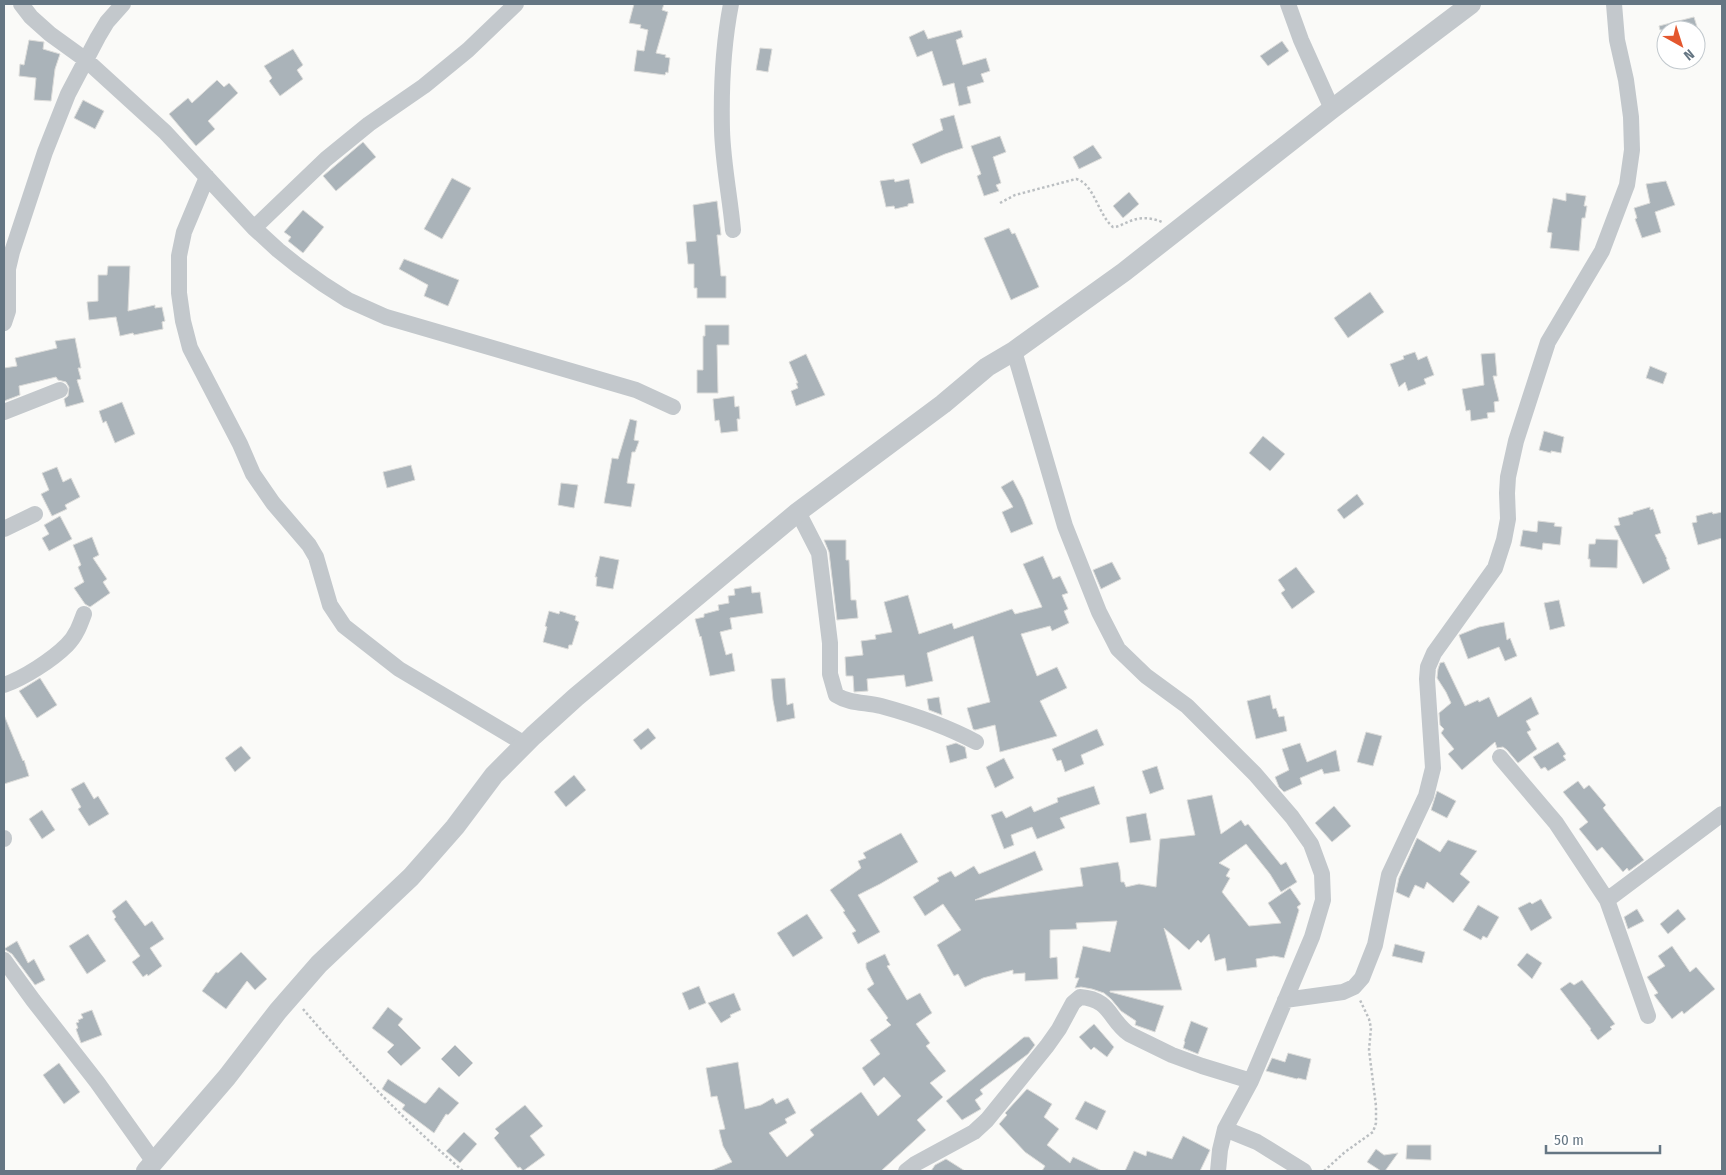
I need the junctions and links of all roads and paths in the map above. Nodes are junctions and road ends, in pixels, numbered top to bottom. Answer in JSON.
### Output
{"nodes":[{"id":1,"x":21,"y":4,"type":"edge"},
{"id":2,"x":123,"y":4,"type":"edge"},
{"id":3,"x":516,"y":4,"type":"edge"},
{"id":4,"x":731,"y":4,"type":"edge"},
{"id":5,"x":1288,"y":4,"type":"edge"},
{"id":6,"x":1472,"y":4,"type":"edge"},
{"id":7,"x":1614,"y":4,"type":"edge"},
{"id":8,"x":86,"y":60,"type":"junction"},
{"id":9,"x":1332,"y":109,"type":"junction"},
{"id":10,"x":207,"y":177,"type":"junction"},
{"id":11,"x":1000,"y":203,"type":"dead end"},
{"id":12,"x":254,"y":228,"type":"junction"},
{"id":13,"x":733,"y":230,"type":"dead end"},
{"id":14,"x":1172,"y":234,"type":"junction"},
{"id":15,"x":4,"y":323,"type":"edge"},
{"id":16,"x":1014,"y":351,"type":"junction"},
{"id":17,"x":60,"y":390,"type":"dead end"},
{"id":18,"x":673,"y":407,"type":"dead end"},
{"id":19,"x":4,"y":412,"type":"edge"},
{"id":20,"x":798,"y":512,"type":"junction"},
{"id":21,"x":35,"y":514,"type":"dead end"},
{"id":22,"x":4,"y":529,"type":"edge"},
{"id":23,"x":84,"y":614,"type":"dead end"},
{"id":24,"x":4,"y":685,"type":"edge"},
{"id":25,"x":976,"y":742,"type":"dead end"},
{"id":26,"x":525,"y":744,"type":"junction"},
{"id":27,"x":1500,"y":757,"type":"dead end"},
{"id":28,"x":1722,"y":814,"type":"edge"},
{"id":29,"x":1607,"y":900,"type":"junction"},
{"id":30,"x":4,"y":960,"type":"edge"},
{"id":31,"x":1354,"y":987,"type":"junction"},
{"id":32,"x":291,"y":996,"type":"junction"},
{"id":33,"x":1285,"y":1000,"type":"junction"},
{"id":34,"x":1648,"y":1016,"type":"dead end"},
{"id":35,"x":1251,"y":1081,"type":"junction"},
{"id":36,"x":1225,"y":1129,"type":"junction"},
{"id":37,"x":150,"y":1166,"type":"edge"},
{"id":38,"x":463,"y":1171,"type":"edge"},
{"id":39,"x":906,"y":1171,"type":"edge"},
{"id":40,"x":1218,"y":1171,"type":"edge"},
{"id":41,"x":1304,"y":1171,"type":"edge"},
{"id":42,"x":1324,"y":1171,"type":"edge"}],
"edges":[{"from":1,"to":8,"type":"street"},
{"from":2,"to":8,"type":"street"},
{"from":3,"to":12,"type":"street"},
{"from":4,"to":13,"type":"street"},
{"from":5,"to":9,"type":"street"},
{"from":6,"to":9,"type":"street"},
{"from":7,"to":31,"type":"street"},
{"from":8,"to":10,"type":"street"},
{"from":8,"to":15,"type":"street"},
{"from":9,"to":14,"type":"street"},
{"from":10,"to":12,"type":"street"},
{"from":10,"to":26,"type":"street"},
{"from":11,"to":14,"type":"path"},
{"from":12,"to":18,"type":"street"},
{"from":14,"to":16,"type":"street"},
{"from":16,"to":20,"type":"street"},
{"from":16,"to":33,"type":"street"},
{"from":17,"to":19,"type":"street"},
{"from":20,"to":25,"type":"street"},
{"from":20,"to":26,"type":"street"},
{"from":21,"to":22,"type":"street"},
{"from":23,"to":24,"type":"street"},
{"from":26,"to":32,"type":"street"},
{"from":27,"to":29,"type":"street"},
{"from":28,"to":29,"type":"street"},
{"from":29,"to":34,"type":"street"},
{"from":30,"to":37,"type":"street"},
{"from":31,"to":33,"type":"street"},
{"from":31,"to":42,"type":"path"},
{"from":32,"to":37,"type":"street"},
{"from":32,"to":38,"type":"path"},
{"from":33,"to":35,"type":"street"},
{"from":35,"to":36,"type":"street"},
{"from":35,"to":39,"type":"street"},
{"from":36,"to":40,"type":"street"},
{"from":36,"to":41,"type":"street"}]}
